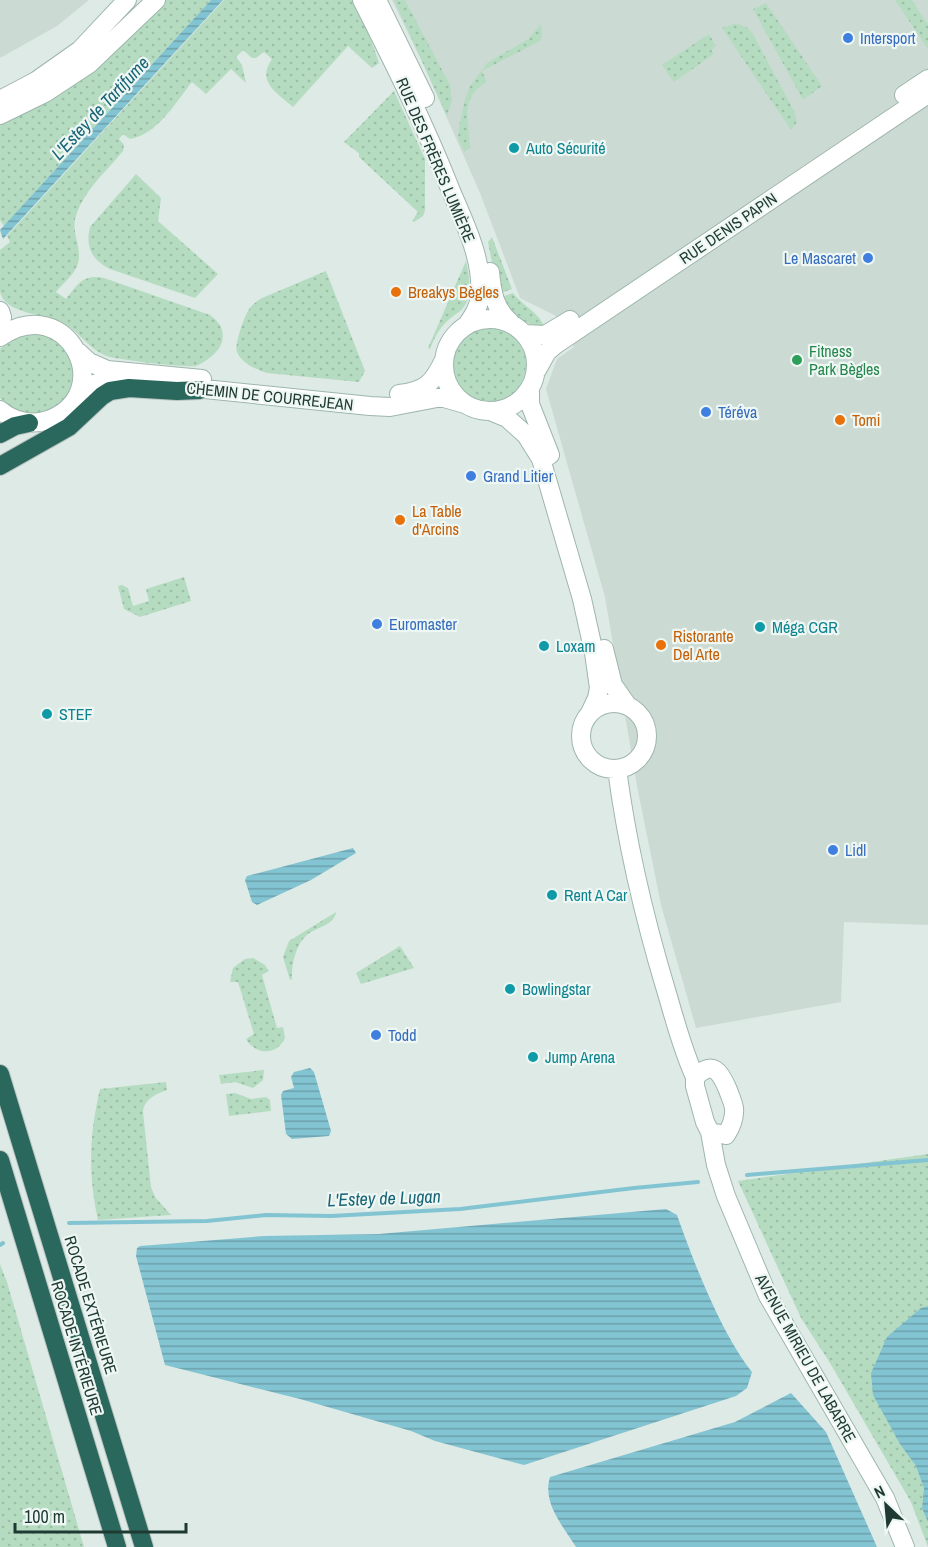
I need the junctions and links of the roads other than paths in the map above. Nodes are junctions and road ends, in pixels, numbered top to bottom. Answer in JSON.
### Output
{"nodes":[{"id":1,"x":114,"y":0,"type":"edge"},
{"id":2,"x":128,"y":0,"type":"edge"},
{"id":3,"x":142,"y":0,"type":"edge"},
{"id":4,"x":156,"y":0,"type":"edge"},
{"id":5,"x":362,"y":0,"type":"edge"},
{"id":6,"x":377,"y":0,"type":"edge"},
{"id":7,"x":62,"y":71,"type":"junction"},
{"id":8,"x":928,"y":79,"type":"edge"},
{"id":9,"x":928,"y":94,"type":"edge"},
{"id":10,"x":0,"y":100,"type":"edge"},
{"id":11,"x":0,"y":115,"type":"edge"},
{"id":12,"x":0,"y":311,"type":"edge"},
{"id":13,"x":510,"y":322,"type":"junction"},
{"id":14,"x":467,"y":325,"type":"junction"},
{"id":15,"x":525,"y":334,"type":"junction"},
{"id":16,"x":0,"y":335,"type":"edge"},
{"id":17,"x":78,"y":352,"type":"junction"},
{"id":18,"x":444,"y":360,"type":"junction"},
{"id":19,"x":537,"y":370,"type":"junction"},
{"id":20,"x":530,"y":388,"type":"junction"},
{"id":21,"x":200,"y":390,"type":"junction"},
{"id":22,"x":78,"y":395,"type":"junction"},
{"id":23,"x":465,"y":404,"type":"junction"},
{"id":24,"x":0,"y":410,"type":"edge"},
{"id":25,"x":490,"y":411,"type":"junction"},
{"id":26,"x":29,"y":423,"type":"junction"},
{"id":27,"x":0,"y":434,"type":"edge"},
{"id":28,"x":0,"y":466,"type":"edge"},
{"id":29,"x":627,"y":705,"type":"junction"},
{"id":30,"x":590,"y":713,"type":"junction"},
{"id":31,"x":617,"y":769,"type":"junction"},
{"id":32,"x":679,"y":1034,"type":"junction"},
{"id":33,"x":711,"y":1068,"type":"junction"},
{"id":34,"x":0,"y":1073,"type":"edge"},
{"id":35,"x":695,"y":1077,"type":"junction"},
{"id":36,"x":718,"y":1134,"type":"junction"},
{"id":37,"x":0,"y":1160,"type":"edge"},
{"id":38,"x":117,"y":1547,"type":"edge"},
{"id":39,"x":144,"y":1547,"type":"edge"},
{"id":40,"x":905,"y":1547,"type":"edge"}],
"edges":[{"from":1,"to":7,"type":"main road"},
{"from":2,"to":7,"type":"main road"},
{"from":3,"to":7,"type":"main road"},
{"from":4,"to":7,"type":"main road"},
{"from":5,"to":14,"type":"main road","name":"RUE DES FRÈRES LUMIÈRE"},
{"from":6,"to":13,"type":"main road","name":"RUE DES FRÈRES LUMIÈRE"},
{"from":7,"to":10,"type":"main road"},
{"from":7,"to":11,"type":"main road"},
{"from":8,"to":15,"type":"main road","name":"RUE DENIS PAPIN"},
{"from":9,"to":19,"type":"main road","name":"RUE DENIS PAPIN"},
{"from":12,"to":16,"type":"main road"},
{"from":13,"to":14,"type":"main road"},
{"from":13,"to":15,"type":"main road"},
{"from":14,"to":18,"type":"main road"},
{"from":15,"to":19,"type":"main road"},
{"from":16,"to":17,"type":"main road","name":"CHEMIN DE COURREJEAN"},
{"from":17,"to":18,"type":"main road","name":"CHEMIN DE COURREJEAN"},
{"from":17,"to":22,"type":"main road"},
{"from":18,"to":23,"type":"main road"},
{"from":19,"to":20,"type":"main road"},
{"from":20,"to":25,"type":"main road"},
{"from":20,"to":29,"type":"main road"},
{"from":21,"to":22,"type":"main road","name":"CHEMIN DE COURREJEAN"},
{"from":21,"to":23,"type":"main road","name":"CHEMIN DE COURREJEAN"},
{"from":21,"to":28,"type":"highway"},
{"from":22,"to":26,"type":"main road","name":"CHEMIN DE COURREJEAN"},
{"from":23,"to":25,"type":"main road"},
{"from":24,"to":26,"type":"main road"},
{"from":25,"to":30,"type":"main road"},
{"from":26,"to":27,"type":"highway"},
{"from":29,"to":30,"type":"main road"},
{"from":29,"to":31,"type":"main road"},
{"from":30,"to":31,"type":"main road"},
{"from":31,"to":32,"type":"main road","name":"AVENUE MIRIEU DE LABARRE"},
{"from":32,"to":33,"type":"main road","name":"AVENUE MIRIEU DE LABARRE"},
{"from":32,"to":35,"type":"main road","name":"AVENUE MIRIEU DE LABARRE"},
{"from":33,"to":35,"type":"main road"},
{"from":33,"to":36,"type":"main road","name":"AVENUE MIRIEU DE LABARRE"},
{"from":34,"to":39,"type":"highway","name":"ROCADE EXTÉRIEURE"},
{"from":35,"to":36,"type":"main road","name":"AVENUE MIRIEU DE LABARRE"},
{"from":36,"to":40,"type":"main road","name":"AVENUE MIRIEU DE LABARRE"},
{"from":37,"to":38,"type":"highway","name":"ROCADE INTÉRIEURE"}]}
